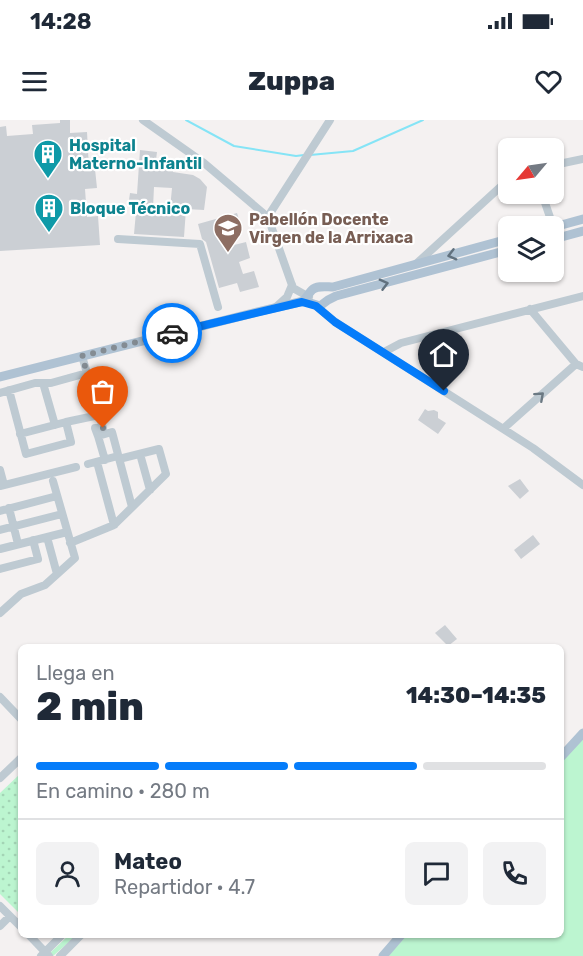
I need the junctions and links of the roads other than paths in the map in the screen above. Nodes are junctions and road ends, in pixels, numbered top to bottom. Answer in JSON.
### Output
{"nodes":[{"id":1,"x":143,"y":120,"type":"edge"},
{"id":2,"x":330,"y":120,"type":"edge"},
{"id":3,"x":583,"y":159,"type":"edge"},
{"id":4,"x":564,"y":163,"type":"edge"},
{"id":5,"x":498,"y":189,"type":"edge"},
{"id":6,"x":267,"y":218,"type":"junction"},
{"id":7,"x":583,"y":219,"type":"edge"},
{"id":8,"x":583,"y":231,"type":"edge"},
{"id":9,"x":570,"y":234,"type":"junction"},
{"id":10,"x":564,"y":236,"type":"edge"},
{"id":11,"x":118,"y":239,"type":"dead end"},
{"id":12,"x":498,"y":242,"type":"edge"},
{"id":13,"x":498,"y":252,"type":"edge"},
{"id":14,"x":416,"y":265,"type":"junction"},
{"id":15,"x":295,"y":288,"type":"junction"},
{"id":16,"x":583,"y":296,"type":"edge"},
{"id":17,"x":314,"y":298,"type":"junction"},
{"id":18,"x":218,"y":307,"type":"dead end"},
{"id":19,"x":275,"y":308,"type":"junction"},
{"id":20,"x":530,"y":309,"type":"junction"},
{"id":21,"x":384,"y":352,"type":"junction"},
{"id":22,"x":82,"y":356,"type":"junction"},
{"id":23,"x":580,"y":365,"type":"edge"},
{"id":24,"x":87,"y":373,"type":"junction"},
{"id":25,"x":0,"y":377,"type":"edge"},
{"id":26,"x":43,"y":383,"type":"junction"},
{"id":27,"x":9,"y":390,"type":"junction"},
{"id":28,"x":0,"y":393,"type":"edge"},
{"id":29,"x":99,"y":415,"type":"junction"},
{"id":30,"x":66,"y":422,"type":"junction"},
{"id":31,"x":55,"y":425,"type":"junction"},
{"id":32,"x":504,"y":428,"type":"junction"},
{"id":33,"x":21,"y":434,"type":"junction"},
{"id":34,"x":98,"y":436,"type":"junction"},
{"id":35,"x":140,"y":454,"type":"junction"},
{"id":36,"x":119,"y":458,"type":"junction"},
{"id":37,"x":101,"y":461,"type":"junction"},
{"id":38,"x":88,"y":464,"type":"dead end"},
{"id":39,"x":76,"y":467,"type":"dead end"},
{"id":40,"x":0,"y":470,"type":"edge"},
{"id":41,"x":53,"y":481,"type":"dead end"},
{"id":42,"x":2,"y":486,"type":"edge"},
{"id":43,"x":583,"y":486,"type":"edge"},
{"id":44,"x":150,"y":490,"type":"junction"},
{"id":45,"x":57,"y":496,"type":"junction"},
{"id":46,"x":132,"y":507,"type":"junction"},
{"id":47,"x":9,"y":508,"type":"junction"},
{"id":48,"x":0,"y":511,"type":"edge"},
{"id":49,"x":62,"y":514,"type":"junction"},
{"id":50,"x":114,"y":525,"type":"junction"},
{"id":51,"x":14,"y":527,"type":"junction"},
{"id":52,"x":0,"y":530,"type":"edge"},
{"id":53,"x":67,"y":532,"type":"junction"},
{"id":54,"x":47,"y":537,"type":"junction"},
{"id":55,"x":33,"y":540,"type":"junction"},
{"id":56,"x":70,"y":543,"type":"junction"},
{"id":57,"x":18,"y":544,"type":"junction"},
{"id":58,"x":0,"y":549,"type":"edge"},
{"id":59,"x":0,"y":569,"type":"edge"},
{"id":60,"x":57,"y":574,"type":"junction"},
{"id":61,"x":0,"y":613,"type":"edge"},
{"id":62,"x":0,"y":697,"type":"edge"},
{"id":63,"x":18,"y":716,"type":"edge"},
{"id":64,"x":583,"y":733,"type":"edge"},
{"id":65,"x":564,"y":754,"type":"edge"},
{"id":66,"x":18,"y":761,"type":"edge"},
{"id":67,"x":0,"y":778,"type":"edge"},
{"id":68,"x":0,"y":906,"type":"edge"},
{"id":69,"x":10,"y":916,"type":"junction"},
{"id":70,"x":18,"y":924,"type":"edge"},
{"id":71,"x":0,"y":926,"type":"edge"},
{"id":72,"x":31,"y":938,"type":"edge"},
{"id":73,"x":60,"y":938,"type":"edge"},
{"id":74,"x":78,"y":938,"type":"edge"},
{"id":75,"x":398,"y":938,"type":"edge"},
{"id":76,"x":45,"y":955,"type":"edge"},
{"id":77,"x":60,"y":956,"type":"edge"},
{"id":78,"x":382,"y":956,"type":"edge"}],
"edges":[{"from":1,"to":6,"type":"street"},
{"from":2,"to":6,"type":"street"},
{"from":3,"to":4,"type":"street"},
{"from":5,"to":14,"type":"street"},
{"from":6,"to":15,"type":"street"},
{"from":7,"to":9,"type":"main road"},
{"from":8,"to":9,"type":"main road"},
{"from":9,"to":10,"type":"main road"},
{"from":11,"to":18,"type":"street"},
{"from":12,"to":14,"type":"main road","one_way":true},
{"from":17,"to":13,"type":"main road","one_way":true},
{"from":14,"to":17,"type":"main road"},
{"from":15,"to":17,"type":"street"},
{"from":15,"to":19,"type":"street"},
{"from":16,"to":20,"type":"street"},
{"from":17,"to":19,"type":"main road"},
{"from":17,"to":21,"type":"street"},
{"from":19,"to":22,"type":"main road"},
{"from":20,"to":21,"type":"street"},
{"from":20,"to":23,"type":"street"},
{"from":21,"to":32,"type":"street"},
{"from":22,"to":24,"type":"street"},
{"from":22,"to":25,"type":"main road"},
{"from":32,"to":23,"type":"street","one_way":true},
{"from":24,"to":26,"type":"street"},
{"from":24,"to":29,"type":"street"},
{"from":26,"to":27,"type":"street"},
{"from":26,"to":31,"type":"street"},
{"from":27,"to":28,"type":"street"},
{"from":27,"to":33,"type":"street"},
{"from":29,"to":30,"type":"street"},
{"from":29,"to":34,"type":"street"},
{"from":30,"to":31,"type":"street"},
{"from":30,"to":33,"type":"street"},
{"from":31,"to":33,"type":"street"},
{"from":32,"to":43,"type":"street"},
{"from":34,"to":36,"type":"street"},
{"from":34,"to":37,"type":"street"},
{"from":35,"to":36,"type":"street"},
{"from":35,"to":44,"type":"street"},
{"from":35,"to":44,"type":"street"},
{"from":36,"to":37,"type":"street"},
{"from":36,"to":46,"type":"street"},
{"from":37,"to":38,"type":"street"},
{"from":37,"to":50,"type":"street"},
{"from":39,"to":42,"type":"street"},
{"from":40,"to":42,"type":"street"},
{"from":41,"to":45,"type":"street"},
{"from":44,"to":46,"type":"street"},
{"from":45,"to":47,"type":"street"},
{"from":45,"to":49,"type":"street"},
{"from":46,"to":50,"type":"street"},
{"from":47,"to":48,"type":"street"},
{"from":47,"to":51,"type":"street"},
{"from":49,"to":51,"type":"street"},
{"from":49,"to":53,"type":"street"},
{"from":50,"to":56,"type":"street"},
{"from":51,"to":52,"type":"street"},
{"from":51,"to":57,"type":"street"},
{"from":53,"to":54,"type":"street"},
{"from":53,"to":56,"type":"street"},
{"from":54,"to":55,"type":"street"},
{"from":54,"to":60,"type":"street"},
{"from":55,"to":57,"type":"street"},
{"from":55,"to":59,"type":"street"},
{"from":56,"to":60,"type":"street"},
{"from":57,"to":58,"type":"street"},
{"from":60,"to":61,"type":"street"},
{"from":62,"to":63,"type":"street"},
{"from":64,"to":65,"type":"main road"},
{"from":66,"to":67,"type":"street"},
{"from":68,"to":69,"type":"street"},
{"from":69,"to":70,"type":"street"},
{"from":69,"to":71,"type":"street"},
{"from":72,"to":76,"type":"street"},
{"from":73,"to":76,"type":"street"},
{"from":74,"to":77,"type":"street"},
{"from":75,"to":78,"type":"main road"}]}
